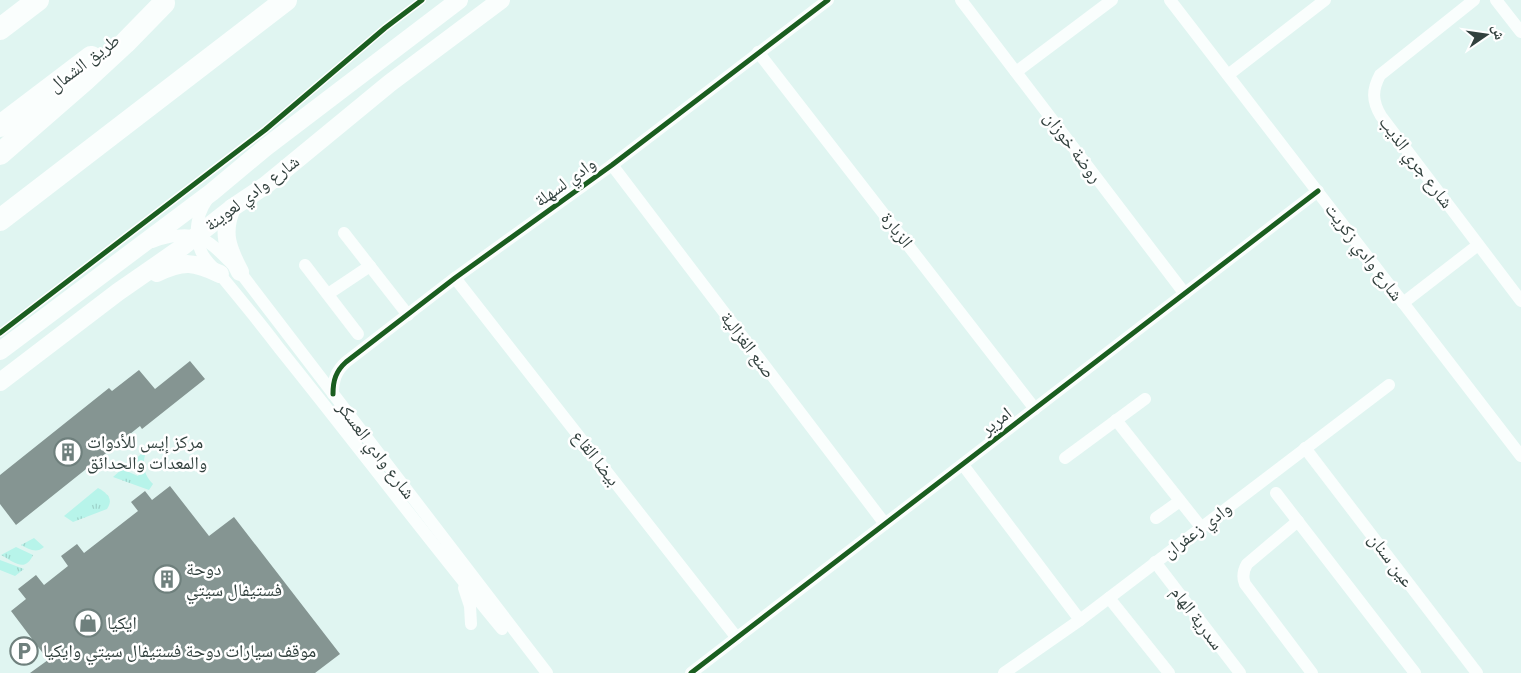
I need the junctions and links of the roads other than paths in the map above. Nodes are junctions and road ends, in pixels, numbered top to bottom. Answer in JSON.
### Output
{"nodes":[{"id":1,"x":38,"y":0,"type":"edge"},
{"id":2,"x":286,"y":0,"type":"edge"},
{"id":3,"x":459,"y":0,"type":"edge"},
{"id":4,"x":501,"y":0,"type":"edge"},
{"id":5,"x":828,"y":0,"type":"edge"},
{"id":6,"x":961,"y":0,"type":"edge"},
{"id":7,"x":1112,"y":0,"type":"edge"},
{"id":8,"x":1170,"y":0,"type":"edge"},
{"id":9,"x":1325,"y":0,"type":"edge"},
{"id":10,"x":1474,"y":0,"type":"edge"},
{"id":11,"x":1496,"y":0,"type":"edge"},
{"id":12,"x":166,"y":2,"type":"edge"},
{"id":13,"x":0,"y":29,"type":"edge"},
{"id":14,"x":1521,"y":32,"type":"edge"},
{"id":15,"x":758,"y":52,"type":"junction"},
{"id":16,"x":1016,"y":72,"type":"junction"},
{"id":17,"x":1228,"y":75,"type":"junction"},
{"id":18,"x":0,"y":126,"type":"edge"},
{"id":19,"x":0,"y":154,"type":"edge"},
{"id":20,"x":612,"y":165,"type":"junction"},
{"id":21,"x":212,"y":192,"type":"junction"},
{"id":22,"x":1318,"y":192,"type":"junction"},
{"id":23,"x":232,"y":208,"type":"junction"},
{"id":24,"x":0,"y":220,"type":"edge"},
{"id":25,"x":344,"y":233,"type":"dead end"},
{"id":26,"x":196,"y":236,"type":"junction"},
{"id":27,"x":1478,"y":245,"type":"junction"},
{"id":28,"x":136,"y":249,"type":"junction"},
{"id":29,"x":305,"y":265,"type":"dead end"},
{"id":30,"x":370,"y":266,"type":"junction"},
{"id":31,"x":240,"y":272,"type":"junction"},
{"id":32,"x":220,"y":274,"type":"junction"},
{"id":33,"x":456,"y":278,"type":"junction"},
{"id":34,"x":118,"y":292,"type":"junction"},
{"id":35,"x":328,"y":294,"type":"junction"},
{"id":36,"x":1185,"y":294,"type":"junction"},
{"id":37,"x":1521,"y":301,"type":"edge"},
{"id":38,"x":1403,"y":303,"type":"junction"},
{"id":39,"x":408,"y":315,"type":"junction"},
{"id":40,"x":358,"y":334,"type":"dead end"},
{"id":41,"x":0,"y":351,"type":"edge"},
{"id":42,"x":346,"y":362,"type":"junction"},
{"id":43,"x":313,"y":366,"type":"junction"},
{"id":44,"x":0,"y":382,"type":"edge"},
{"id":45,"x":1389,"y":384,"type":"dead end"},
{"id":46,"x":334,"y":394,"type":"junction"},
{"id":47,"x":1145,"y":399,"type":"dead end"},
{"id":48,"x":1035,"y":409,"type":"junction"},
{"id":49,"x":1116,"y":420,"type":"junction"},
{"id":50,"x":1305,"y":448,"type":"junction"},
{"id":51,"x":1521,"y":456,"type":"edge"},
{"id":52,"x":1065,"y":458,"type":"dead end"},
{"id":53,"x":963,"y":464,"type":"junction"},
{"id":54,"x":1276,"y":493,"type":"dead end"},
{"id":55,"x":1180,"y":500,"type":"junction"},
{"id":56,"x":1156,"y":518,"type":"dead end"},
{"id":57,"x":1298,"y":521,"type":"junction"},
{"id":58,"x":885,"y":524,"type":"junction"},
{"id":59,"x":1201,"y":527,"type":"junction"},
{"id":60,"x":1155,"y":562,"type":"junction"},
{"id":61,"x":457,"y":574,"type":"junction"},
{"id":62,"x":1109,"y":598,"type":"junction"},
{"id":63,"x":1080,"y":620,"type":"junction"},
{"id":64,"x":471,"y":624,"type":"dead end"},
{"id":65,"x":737,"y":638,"type":"junction"},
{"id":66,"x":539,"y":673,"type":"edge"},
{"id":67,"x":547,"y":673,"type":"edge"},
{"id":68,"x":691,"y":673,"type":"edge"},
{"id":69,"x":1004,"y":673,"type":"edge"},
{"id":70,"x":1169,"y":673,"type":"edge"},
{"id":71,"x":1240,"y":673,"type":"edge"},
{"id":72,"x":1312,"y":673,"type":"edge"},
{"id":73,"x":1416,"y":673,"type":"edge"},
{"id":74,"x":1477,"y":673,"type":"edge"}],
"edges":[{"from":1,"to":13,"type":"highway"},
{"from":2,"to":24,"type":"highway"},
{"from":3,"to":21,"type":"main road","name":"شارع وادي لعوينة"},
{"from":4,"to":23,"type":"main road","name":"شارع وادي لعوينة"},
{"from":5,"to":15,"type":"street","name":"وادي لسهلة"},
{"from":6,"to":16,"type":"street","name":"روضة خوزان"},
{"from":7,"to":16,"type":"street"},
{"from":8,"to":17,"type":"street","name":"شارع وادي زكريت"},
{"from":9,"to":17,"type":"street"},
{"from":10,"to":27,"type":"street","name":"شارع جري الذيب"},
{"from":11,"to":14,"type":"street"},
{"from":12,"to":18,"type":"highway","name":"طريق الشمال"},
{"from":12,"to":19,"type":"highway"},
{"from":15,"to":20,"type":"street","name":"وادي لسهلة"},
{"from":15,"to":48,"type":"street","name":"الزبارة"},
{"from":16,"to":36,"type":"street","name":"روضة خوزان"},
{"from":17,"to":22,"type":"street","name":"شارع وادي زكريت"},
{"from":20,"to":33,"type":"street","name":"وادي لسهلة"},
{"from":20,"to":58,"type":"street","name":"صنع الغزالية"},
{"from":21,"to":26,"type":"street"},
{"from":21,"to":28,"type":"main road","name":"شارع وادي لعوينة"},
{"from":22,"to":36,"type":"street","name":"امرير"},
{"from":22,"to":38,"type":"street","name":"شارع وادي زكريت"},
{"from":23,"to":26,"type":"main road","name":"شارع وادي لعوينة"},
{"from":23,"to":31,"type":"main road"},
{"from":25,"to":30,"type":"street"},
{"from":26,"to":28,"type":"street"},
{"from":26,"to":31,"type":"street","name":"شارع وادي العسكر"},
{"from":26,"to":32,"type":"street","name":"شارع وادي العسكر"},
{"from":26,"to":34,"type":"main road","name":"شارع وادي لعوينة"},
{"from":27,"to":37,"type":"street","name":"شارع جري الذيب"},
{"from":27,"to":38,"type":"street"},
{"from":28,"to":41,"type":"main road","name":"شارع وادي لعوينة"},
{"from":29,"to":35,"type":"street"},
{"from":30,"to":35,"type":"street"},
{"from":30,"to":39,"type":"street"},
{"from":31,"to":43,"type":"street","name":"شارع وادي العسكر"},
{"from":32,"to":34,"type":"main road"},
{"from":32,"to":61,"type":"street","name":"شارع وادي العسكر"},
{"from":33,"to":39,"type":"street","name":"وادي لسهلة"},
{"from":33,"to":65,"type":"street","name":"بيضا القاع"},
{"from":34,"to":44,"type":"main road","name":"شارع وادي لعوينة"},
{"from":35,"to":40,"type":"street"},
{"from":36,"to":48,"type":"street","name":"امرير"},
{"from":38,"to":51,"type":"street","name":"شارع وادي زكريت"},
{"from":39,"to":42,"type":"street","name":"وادي لسهلة"},
{"from":42,"to":43,"type":"street","name":"وادي لسهلة"},
{"from":42,"to":46,"type":"street","name":"وادي لسهلة"},
{"from":43,"to":46,"type":"street","name":"شارع وادي العسكر"},
{"from":45,"to":50,"type":"street","name":"وادي زعفران"},
{"from":46,"to":67,"type":"street","name":"شارع وادي العسكر"},
{"from":47,"to":49,"type":"street"},
{"from":48,"to":53,"type":"street","name":"امرير"},
{"from":49,"to":52,"type":"street"},
{"from":49,"to":55,"type":"street"},
{"from":50,"to":59,"type":"street","name":"وادي زعفران"},
{"from":50,"to":74,"type":"street","name":"عين سنان"},
{"from":53,"to":58,"type":"street","name":"امرير"},
{"from":53,"to":63,"type":"street"},
{"from":54,"to":57,"type":"street"},
{"from":55,"to":56,"type":"street"},
{"from":55,"to":59,"type":"street"},
{"from":57,"to":72,"type":"street"},
{"from":57,"to":73,"type":"street"},
{"from":58,"to":65,"type":"street","name":"امرير"},
{"from":59,"to":60,"type":"street","name":"وادي زعفران"},
{"from":60,"to":62,"type":"street","name":"وادي زعفران"},
{"from":60,"to":71,"type":"street","name":"سدرية الهام"},
{"from":61,"to":64,"type":"street"},
{"from":61,"to":66,"type":"street","name":"شارع وادي العسكر"},
{"from":62,"to":63,"type":"street","name":"وادي زعفران"},
{"from":62,"to":70,"type":"street"},
{"from":63,"to":69,"type":"street","name":"وادي زعفران"},
{"from":65,"to":68,"type":"street","name":"امرير"}]}
